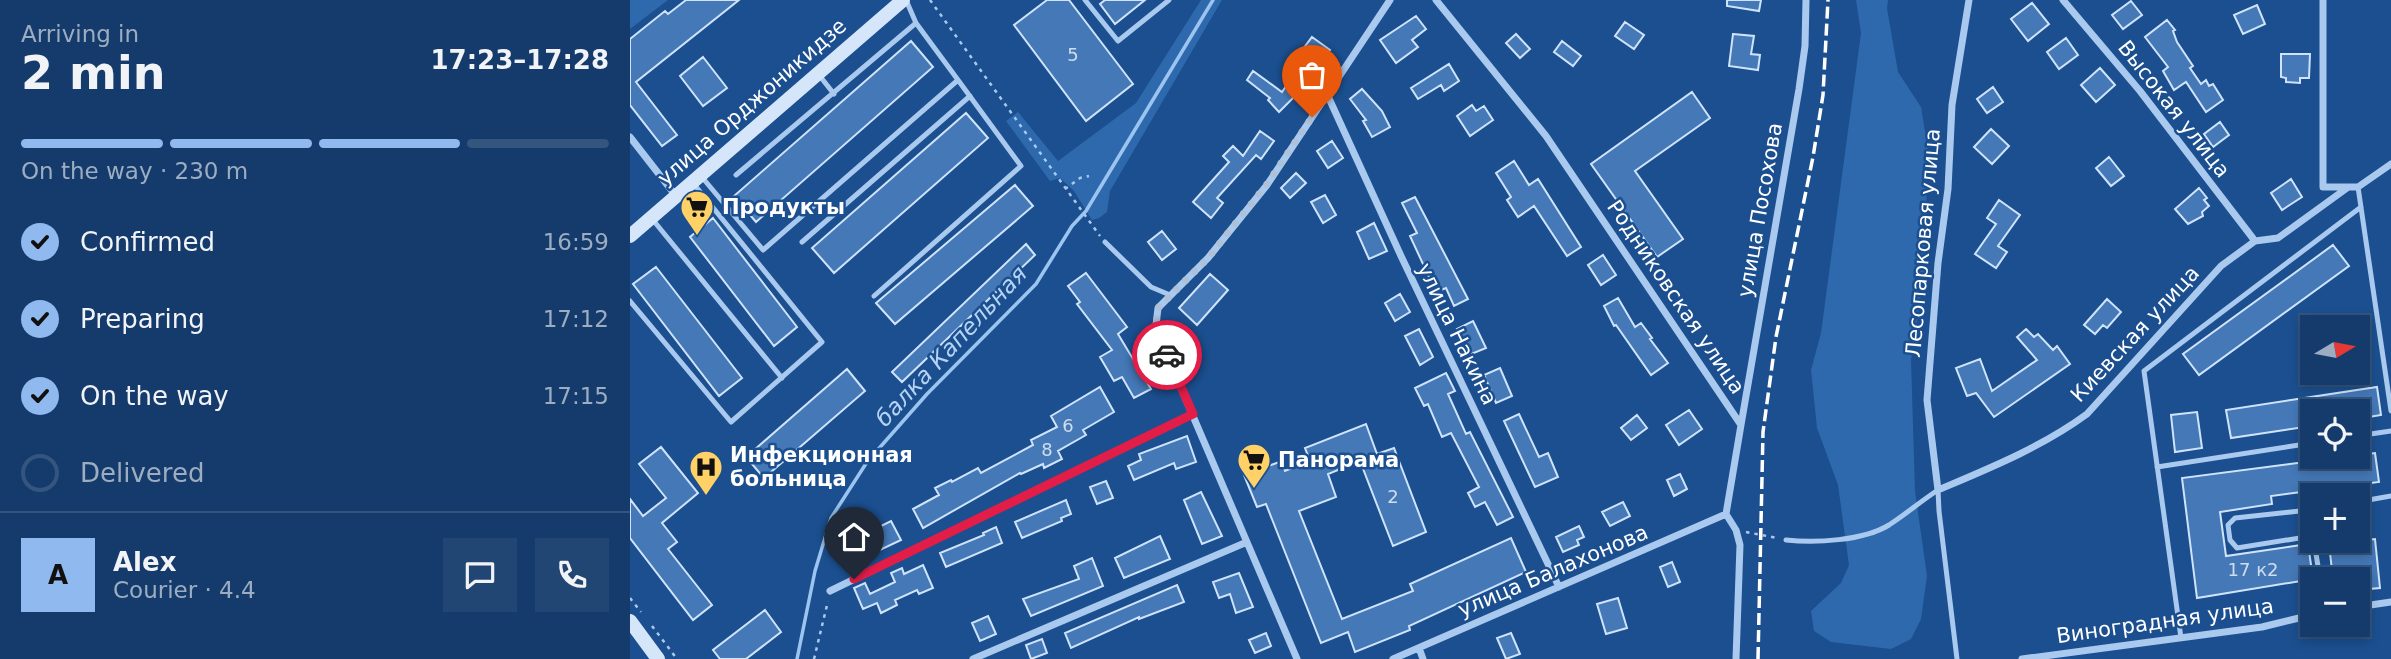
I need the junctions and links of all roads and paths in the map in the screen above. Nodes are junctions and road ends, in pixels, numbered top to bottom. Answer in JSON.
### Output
{"nodes":[{"id":1,"x":904,"y":0,"type":"edge"},
{"id":2,"x":930,"y":0,"type":"edge"},
{"id":3,"x":1085,"y":0,"type":"edge"},
{"id":4,"x":1169,"y":0,"type":"edge"},
{"id":5,"x":1390,"y":0,"type":"edge"},
{"id":6,"x":1436,"y":0,"type":"edge"},
{"id":7,"x":1806,"y":0,"type":"edge"},
{"id":8,"x":1969,"y":0,"type":"edge"},
{"id":9,"x":2063,"y":0,"type":"edge"},
{"id":10,"x":2323,"y":0,"type":"edge"},
{"id":11,"x":916,"y":23,"type":"junction"},
{"id":12,"x":817,"y":73,"type":"junction"},
{"id":13,"x":958,"y":80,"type":"junction"},
{"id":14,"x":834,"y":94,"type":"junction"},
{"id":15,"x":1327,"y":94,"type":"junction"},
{"id":16,"x":970,"y":96,"type":"junction"},
{"id":17,"x":630,"y":137,"type":"edge"},
{"id":18,"x":2391,"y":164,"type":"edge"},
{"id":19,"x":736,"y":175,"type":"dead end"},
{"id":20,"x":1089,"y":176,"type":"dead end"},
{"id":21,"x":696,"y":178,"type":"junction"},
{"id":22,"x":2358,"y":187,"type":"junction"},
{"id":23,"x":2347,"y":188,"type":"junction"},
{"id":24,"x":1065,"y":189,"type":"junction"},
{"id":25,"x":676,"y":196,"type":"junction"},
{"id":26,"x":2361,"y":207,"type":"junction"},
{"id":27,"x":650,"y":218,"type":"junction"},
{"id":28,"x":1092,"y":227,"type":"dead end"},
{"id":29,"x":630,"y":236,"type":"edge"},
{"id":30,"x":2255,"y":241,"type":"junction"},
{"id":31,"x":802,"y":242,"type":"dead end"},
{"id":32,"x":1105,"y":242,"type":"dead end"},
{"id":33,"x":1170,"y":295,"type":"junction"},
{"id":34,"x":874,"y":296,"type":"dead end"},
{"id":35,"x":630,"y":301,"type":"edge"},
{"id":36,"x":782,"y":379,"type":"junction"},
{"id":37,"x":2391,"y":411,"type":"edge"},
{"id":38,"x":1193,"y":414,"type":"junction"},
{"id":39,"x":1741,"y":425,"type":"junction"},
{"id":40,"x":2391,"y":431,"type":"edge"},
{"id":41,"x":2370,"y":434,"type":"edge"},
{"id":42,"x":2300,"y":445,"type":"edge"},
{"id":43,"x":2157,"y":467,"type":"junction"},
{"id":44,"x":1938,"y":490,"type":"junction"},
{"id":45,"x":2391,"y":496,"type":"edge"},
{"id":46,"x":2370,"y":500,"type":"edge"},
{"id":47,"x":2300,"y":511,"type":"edge"},
{"id":48,"x":1726,"y":514,"type":"junction"},
{"id":49,"x":1735,"y":530,"type":"junction"},
{"id":50,"x":1786,"y":540,"type":"joint"},
{"id":51,"x":2300,"y":541,"type":"edge"},
{"id":52,"x":1247,"y":542,"type":"junction"},
{"id":53,"x":1559,"y":587,"type":"junction"},
{"id":54,"x":830,"y":591,"type":"joint"},
{"id":55,"x":630,"y":598,"type":"edge"},
{"id":56,"x":2391,"y":602,"type":"edge"},
{"id":57,"x":2370,"y":605,"type":"edge"},
{"id":58,"x":2300,"y":618,"type":"edge"},
{"id":59,"x":630,"y":621,"type":"edge"},
{"id":60,"x":2182,"y":638,"type":"junction"},
{"id":61,"x":1419,"y":648,"type":"junction"},
{"id":62,"x":658,"y":659,"type":"edge"},
{"id":63,"x":677,"y":659,"type":"edge"},
{"id":64,"x":814,"y":659,"type":"edge"},
{"id":65,"x":973,"y":659,"type":"edge"},
{"id":66,"x":1297,"y":659,"type":"edge"},
{"id":67,"x":1393,"y":659,"type":"edge"},
{"id":68,"x":1423,"y":659,"type":"edge"},
{"id":69,"x":1736,"y":659,"type":"edge"},
{"id":70,"x":1957,"y":659,"type":"edge"},
{"id":71,"x":2022,"y":659,"type":"edge"}],
"edges":[{"from":1,"to":11,"type":"lane"},
{"from":1,"to":12,"type":"main road","name":"улица Орджоникидзе"},
{"from":2,"to":24,"type":"path"},
{"from":3,"to":4,"type":"lane"},
{"from":5,"to":15,"type":"street"},
{"from":6,"to":39,"type":"street","name":"Родниковская улица"},
{"from":7,"to":39,"type":"street","name":"улица Посохова"},
{"from":8,"to":44,"type":"street","name":"Лесопарковая улица"},
{"from":9,"to":30,"type":"street","name":"Высокая улица"},
{"from":10,"to":23,"type":"street"},
{"from":11,"to":13,"type":"lane"},
{"from":11,"to":14,"type":"lane"},
{"from":12,"to":14,"type":"lane"},
{"from":12,"to":21,"type":"main road","name":"улица Орджоникидзе"},
{"from":13,"to":16,"type":"lane"},
{"from":13,"to":21,"type":"lane"},
{"from":14,"to":19,"type":"lane"},
{"from":15,"to":33,"type":"street"},
{"from":15,"to":53,"type":"street","name":"улица Накина"},
{"from":16,"to":31,"type":"lane"},
{"from":16,"to":34,"type":"lane"},
{"from":17,"to":25,"type":"street"},
{"from":18,"to":22,"type":"street"},
{"from":20,"to":24,"type":"path"},
{"from":21,"to":25,"type":"main road","name":"улица Орджоникидзе"},
{"from":21,"to":36,"type":"lane"},
{"from":22,"to":23,"type":"street"},
{"from":22,"to":26,"type":"lane"},
{"from":23,"to":30,"type":"street","name":"Киевская улица"},
{"from":24,"to":28,"type":"path"},
{"from":25,"to":27,"type":"main road","name":"улица Орджоникидзе"},
{"from":26,"to":37,"type":"lane"},
{"from":26,"to":43,"type":"lane"},
{"from":27,"to":29,"type":"main road","name":"улица Орджоникидзе"},
{"from":27,"to":36,"type":"lane"},
{"from":30,"to":44,"type":"street","name":"Киевская улица"},
{"from":32,"to":33,"type":"lane"},
{"from":33,"to":38,"type":"street"},
{"from":35,"to":36,"type":"lane"},
{"from":38,"to":52,"type":"street"},
{"from":38,"to":54,"type":"street"},
{"from":39,"to":48,"type":"street","name":"Родниковская улица"},
{"from":40,"to":41,"type":"lane"},
{"from":42,"to":43,"type":"lane"},
{"from":43,"to":60,"type":"lane"},
{"from":44,"to":50,"type":"lane"},
{"from":44,"to":70,"type":"lane"},
{"from":45,"to":46,"type":"lane"},
{"from":47,"to":51,"type":"lane"},
{"from":48,"to":49,"type":"street"},
{"from":48,"to":53,"type":"street","name":"улица Балахонова"},
{"from":49,"to":50,"type":"path"},
{"from":49,"to":69,"type":"street"},
{"from":52,"to":65,"type":"street"},
{"from":52,"to":66,"type":"street"},
{"from":53,"to":61,"type":"street","name":"улица Балахонова"},
{"from":54,"to":64,"type":"path"},
{"from":55,"to":63,"type":"path"},
{"from":56,"to":57,"type":"street"},
{"from":58,"to":60,"type":"street","name":"Виноградная улица"},
{"from":59,"to":62,"type":"main road"},
{"from":60,"to":71,"type":"street","name":"Виноградная улица"},
{"from":61,"to":67,"type":"street","name":"улица Балахонова"},
{"from":61,"to":68,"type":"street"}]}
